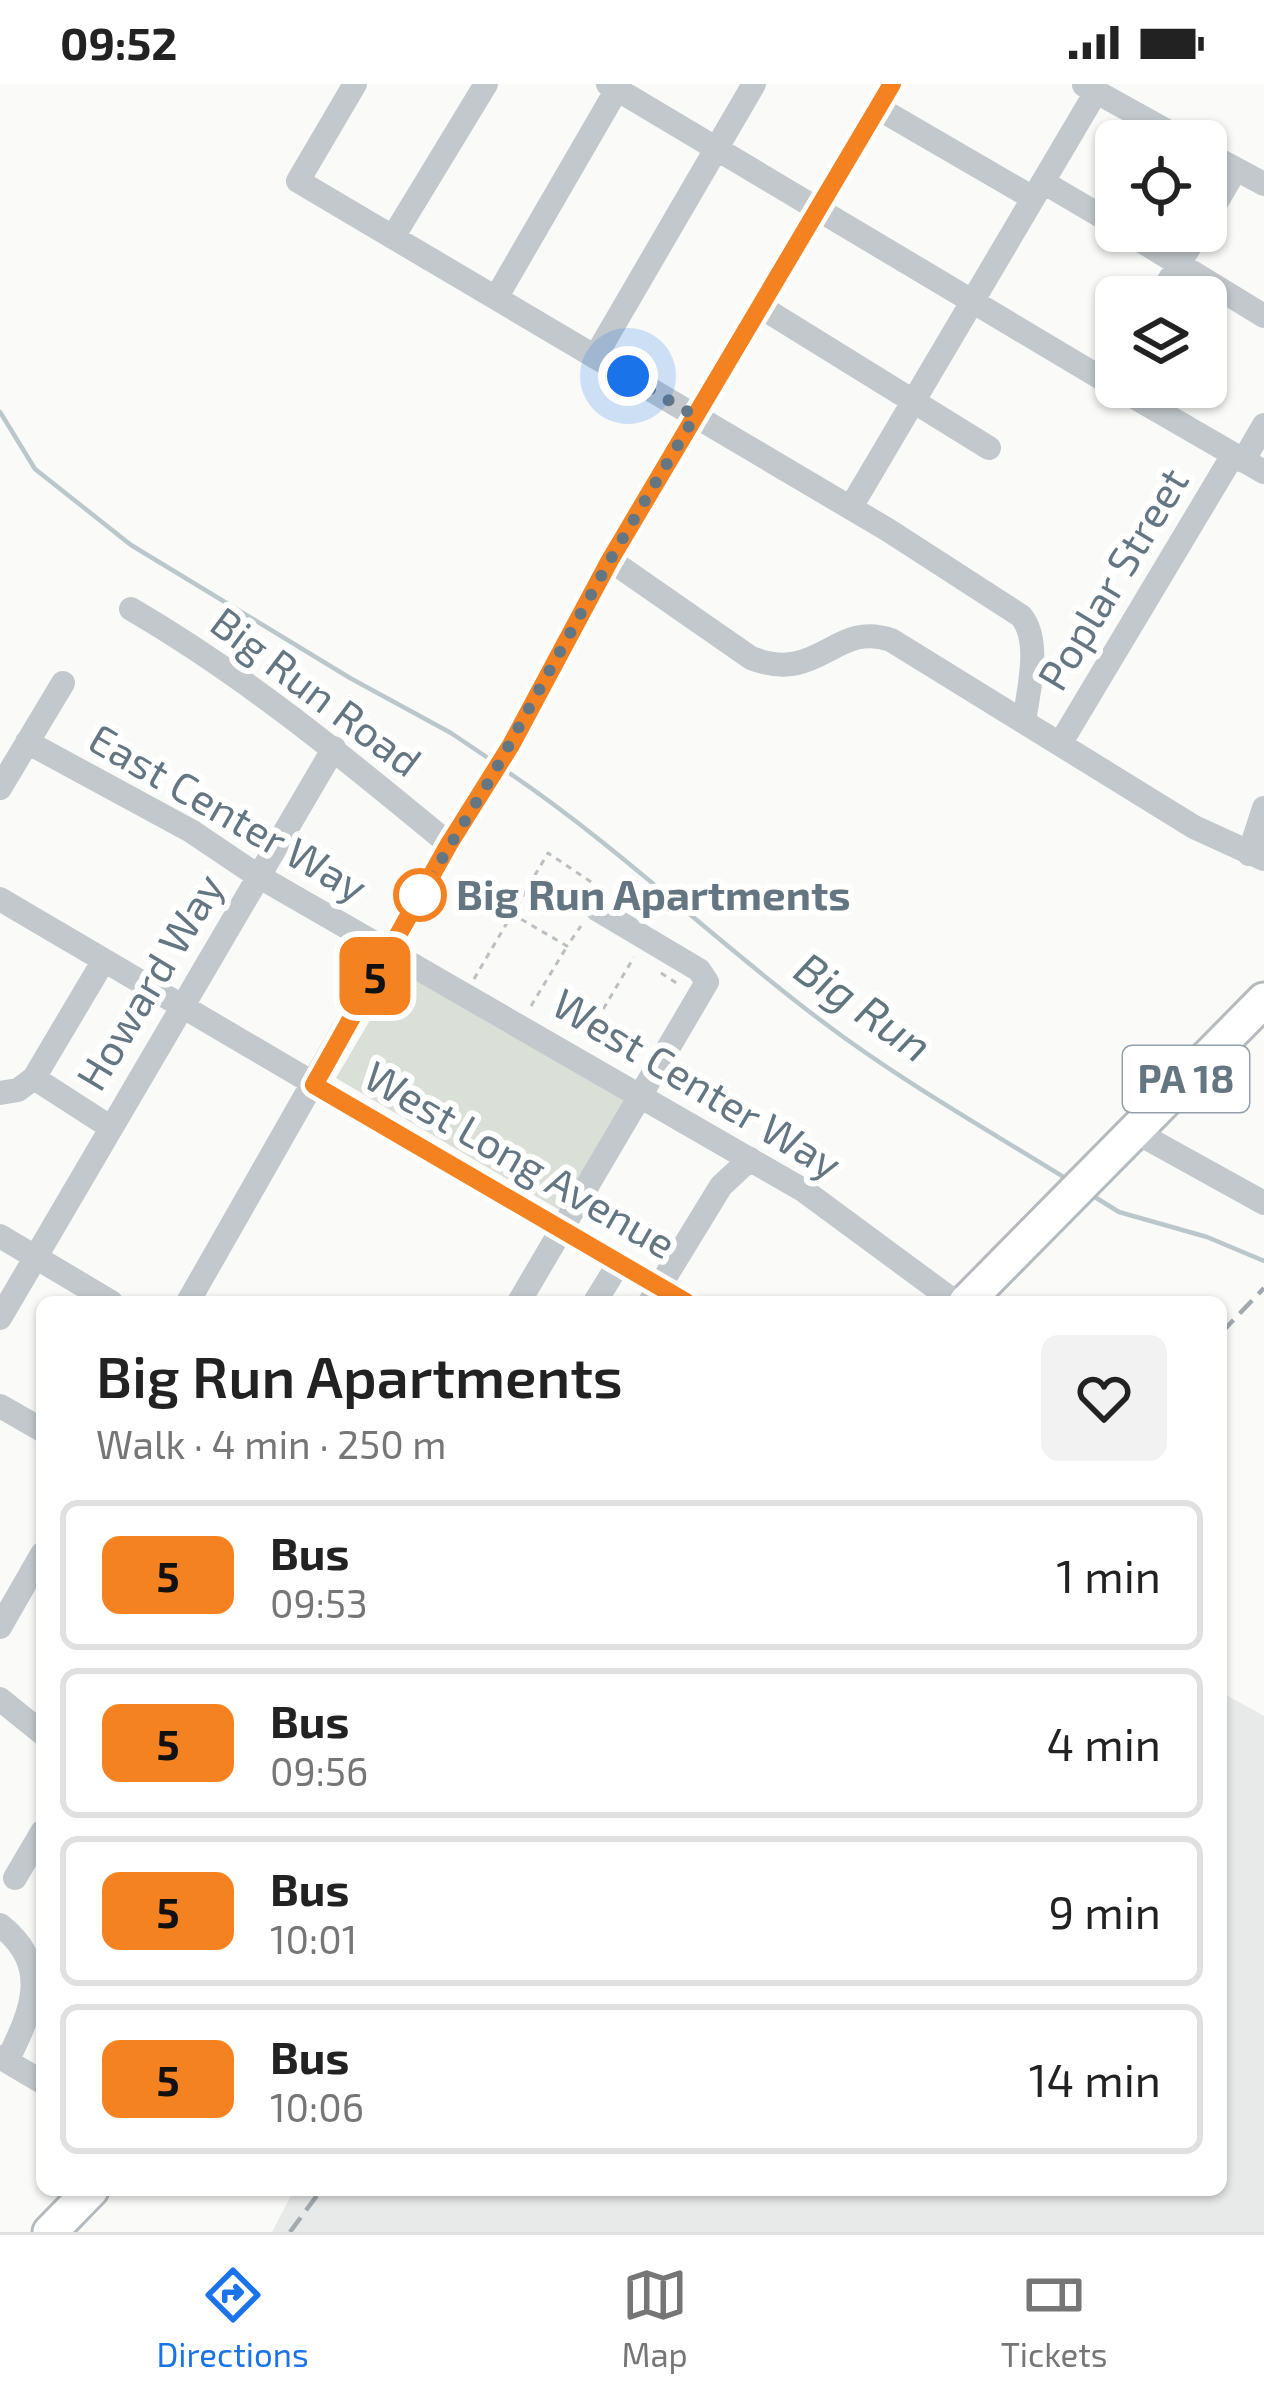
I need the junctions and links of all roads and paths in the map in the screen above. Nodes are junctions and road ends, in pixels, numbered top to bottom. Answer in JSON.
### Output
{"nodes":[{"id":1,"x":355,"y":84,"type":"edge"},
{"id":2,"x":486,"y":84,"type":"edge"},
{"id":3,"x":754,"y":84,"type":"edge"},
{"id":4,"x":892,"y":84,"type":"edge"},
{"id":5,"x":615,"y":86,"type":"edge"},
{"id":6,"x":1089,"y":88,"type":"edge"},
{"id":7,"x":878,"y":108,"type":"junction"},
{"id":8,"x":1146,"y":120,"type":"edge"},
{"id":9,"x":718,"y":148,"type":"junction"},
{"id":10,"x":1227,"y":165,"type":"edge"},
{"id":11,"x":1236,"y":170,"type":"junction"},
{"id":12,"x":1264,"y":184,"type":"edge"},
{"id":13,"x":1227,"y":185,"type":"edge"},
{"id":14,"x":1038,"y":190,"type":"junction"},
{"id":15,"x":818,"y":209,"type":"junction"},
{"id":16,"x":1095,"y":216,"type":"edge"},
{"id":17,"x":393,"y":237,"type":"junction"},
{"id":18,"x":1161,"y":252,"type":"edge"},
{"id":19,"x":1187,"y":252,"type":"edge"},
{"id":20,"x":1180,"y":263,"type":"junction"},
{"id":21,"x":1172,"y":276,"type":"edge"},
{"id":22,"x":496,"y":298,"type":"junction"},
{"id":23,"x":972,"y":301,"type":"junction"},
{"id":24,"x":761,"y":307,"type":"junction"},
{"id":25,"x":1264,"y":316,"type":"edge"},
{"id":26,"x":595,"y":357,"type":"junction"},
{"id":27,"x":1095,"y":370,"type":"edge"},
{"id":28,"x":914,"y":401,"type":"junction"},
{"id":29,"x":1158,"y":408,"type":"edge"},
{"id":30,"x":695,"y":416,"type":"junction"},
{"id":31,"x":1264,"y":425,"type":"edge"},
{"id":32,"x":989,"y":448,"type":"dead end"},
{"id":33,"x":1247,"y":462,"type":"edge"},
{"id":34,"x":851,"y":508,"type":"junction"},
{"id":35,"x":610,"y":560,"type":"junction"},
{"id":36,"x":130,"y":609,"type":"dead end"},
{"id":37,"x":63,"y":683,"type":"dead end"},
{"id":38,"x":1024,"y":722,"type":"junction"},
{"id":39,"x":27,"y":742,"type":"junction"},
{"id":40,"x":1060,"y":744,"type":"junction"},
{"id":41,"x":334,"y":748,"type":"junction"},
{"id":42,"x":0,"y":788,"type":"edge"},
{"id":43,"x":1264,"y":808,"type":"edge"},
{"id":44,"x":449,"y":844,"type":"junction"},
{"id":45,"x":1256,"y":856,"type":"edge"},
{"id":46,"x":258,"y":876,"type":"junction"},
{"id":47,"x":460,"y":883,"type":"dead end"},
{"id":48,"x":0,"y":899,"type":"edge"},
{"id":49,"x":594,"y":909,"type":"junction"},
{"id":50,"x":512,"y":914,"type":"junction"},
{"id":51,"x":567,"y":946,"type":"junction"},
{"id":52,"x":388,"y":952,"type":"junction"},
{"id":53,"x":634,"y":957,"type":"dead end"},
{"id":54,"x":104,"y":960,"type":"junction"},
{"id":55,"x":651,"y":967,"type":"dead end"},
{"id":56,"x":472,"y":983,"type":"dead end"},
{"id":57,"x":696,"y":985,"type":"junction"},
{"id":58,"x":1264,"y":1000,"type":"edge"},
{"id":59,"x":183,"y":1007,"type":"junction"},
{"id":60,"x":526,"y":1015,"type":"dead end"},
{"id":61,"x":581,"y":1047,"type":"dead end"},
{"id":62,"x":34,"y":1078,"type":"junction"},
{"id":63,"x":314,"y":1085,"type":"junction"},
{"id":64,"x":0,"y":1093,"type":"edge"},
{"id":65,"x":642,"y":1095,"type":"junction"},
{"id":66,"x":110,"y":1126,"type":"junction"},
{"id":67,"x":1134,"y":1131,"type":"junction"},
{"id":68,"x":750,"y":1159,"type":"junction"},
{"id":69,"x":1264,"y":1203,"type":"edge"},
{"id":70,"x":562,"y":1229,"type":"junction"},
{"id":71,"x":0,"y":1235,"type":"edge"},
{"id":72,"x":36,"y":1257,"type":"junction"},
{"id":73,"x":619,"y":1263,"type":"junction"},
{"id":74,"x":655,"y":1294,"type":"edge"},
{"id":75,"x":101,"y":1296,"type":"edge"},
{"id":76,"x":191,"y":1296,"type":"edge"},
{"id":77,"x":523,"y":1296,"type":"edge"},
{"id":78,"x":599,"y":1296,"type":"edge"},
{"id":79,"x":947,"y":1296,"type":"edge"},
{"id":80,"x":972,"y":1296,"type":"edge"},
{"id":81,"x":0,"y":1318,"type":"edge"},
{"id":82,"x":0,"y":1406,"type":"edge"},
{"id":83,"x":36,"y":1427,"type":"edge"},
{"id":84,"x":36,"y":1564,"type":"edge"},
{"id":85,"x":0,"y":1627,"type":"edge"},
{"id":86,"x":0,"y":1699,"type":"edge"},
{"id":87,"x":36,"y":1727,"type":"edge"},
{"id":88,"x":36,"y":1844,"type":"edge"},
{"id":89,"x":15,"y":1878,"type":"dead end"},
{"id":90,"x":0,"y":1925,"type":"edge"},
{"id":91,"x":4,"y":2059,"type":"edge"},
{"id":92,"x":36,"y":2076,"type":"edge"},
{"id":93,"x":86,"y":2196,"type":"edge"},
{"id":94,"x":50,"y":2232,"type":"edge"}],
"edges":[{"from":1,"to":17,"type":"street"},
{"from":2,"to":17,"type":"street"},
{"from":3,"to":9,"type":"street"},
{"from":4,"to":7,"type":"street"},
{"from":5,"to":9,"type":"street"},
{"from":5,"to":22,"type":"street"},
{"from":6,"to":8,"type":"street"},
{"from":6,"to":14,"type":"street"},
{"from":7,"to":14,"type":"street"},
{"from":7,"to":15,"type":"street"},
{"from":9,"to":15,"type":"street"},
{"from":9,"to":26,"type":"street"},
{"from":10,"to":11,"type":"street"},
{"from":11,"to":12,"type":"street"},
{"from":11,"to":13,"type":"street"},
{"from":14,"to":16,"type":"street"},
{"from":14,"to":23,"type":"street"},
{"from":15,"to":23,"type":"street"},
{"from":15,"to":24,"type":"street"},
{"from":17,"to":22,"type":"street"},
{"from":18,"to":20,"type":"street"},
{"from":19,"to":20,"type":"street"},
{"from":20,"to":21,"type":"street"},
{"from":20,"to":25,"type":"street"},
{"from":22,"to":26,"type":"street"},
{"from":23,"to":27,"type":"street"},
{"from":23,"to":28,"type":"street"},
{"from":24,"to":28,"type":"street"},
{"from":24,"to":30,"type":"street"},
{"from":26,"to":30,"type":"street"},
{"from":28,"to":32,"type":"street"},
{"from":28,"to":34,"type":"street"},
{"from":29,"to":33,"type":"street"},
{"from":30,"to":34,"type":"street"},
{"from":30,"to":35,"type":"street"},
{"from":31,"to":33,"type":"street","name":"Poplar Street"},
{"from":33,"to":40,"type":"street","name":"Poplar Street"},
{"from":34,"to":38,"type":"street"},
{"from":35,"to":38,"type":"street"},
{"from":35,"to":44,"type":"street"},
{"from":36,"to":41,"type":"street","name":"Big Run Road"},
{"from":37,"to":39,"type":"street"},
{"from":38,"to":40,"type":"street"},
{"from":39,"to":42,"type":"street"},
{"from":39,"to":46,"type":"street","name":"East Center Way"},
{"from":40,"to":45,"type":"street"},
{"from":41,"to":44,"type":"street","name":"Big Run Road"},
{"from":41,"to":46,"type":"street","name":"Howard Way"},
{"from":43,"to":45,"type":"street"},
{"from":44,"to":52,"type":"street"},
{"from":46,"to":52,"type":"street","name":"East Center Way"},
{"from":46,"to":59,"type":"street","name":"Howard Way"},
{"from":47,"to":50,"type":"path"},
{"from":48,"to":54,"type":"street","name":"West Long Avenue"},
{"from":49,"to":50,"type":"path"},
{"from":49,"to":51,"type":"path"},
{"from":49,"to":57,"type":"street"},
{"from":50,"to":51,"type":"path"},
{"from":50,"to":56,"type":"path"},
{"from":51,"to":60,"type":"path"},
{"from":52,"to":63,"type":"street"},
{"from":52,"to":65,"type":"street","name":"West Center Way"},
{"from":53,"to":61,"type":"path"},
{"from":54,"to":59,"type":"street","name":"West Long Avenue"},
{"from":54,"to":62,"type":"street"},
{"from":55,"to":57,"type":"path"},
{"from":57,"to":65,"type":"street"},
{"from":58,"to":67,"type":"main road","number":"PA 18"},
{"from":59,"to":63,"type":"street","name":"West Long Avenue"},
{"from":59,"to":66,"type":"street","name":"Howard Way"},
{"from":62,"to":64,"type":"street"},
{"from":62,"to":66,"type":"street"},
{"from":63,"to":70,"type":"street","name":"West Long Avenue"},
{"from":63,"to":76,"type":"street"},
{"from":65,"to":68,"type":"street","name":"West Center Way"},
{"from":65,"to":70,"type":"street"},
{"from":66,"to":72,"type":"street","name":"Howard Way"},
{"from":67,"to":69,"type":"street"},
{"from":67,"to":80,"type":"main road","number":"PA 18"},
{"from":68,"to":74,"type":"street"},
{"from":68,"to":79,"type":"street","name":"West Center Way"},
{"from":70,"to":73,"type":"street","name":"West Long Avenue"},
{"from":70,"to":77,"type":"street"},
{"from":71,"to":72,"type":"street"},
{"from":72,"to":75,"type":"street"},
{"from":72,"to":81,"type":"street","name":"Howard Way"},
{"from":73,"to":74,"type":"street","name":"West Long Avenue"},
{"from":73,"to":78,"type":"street"},
{"from":82,"to":83,"type":"street"},
{"from":84,"to":85,"type":"street"},
{"from":86,"to":87,"type":"street"},
{"from":88,"to":89,"type":"street"},
{"from":90,"to":91,"type":"street"},
{"from":91,"to":92,"type":"street"},
{"from":93,"to":94,"type":"main road"}]}
